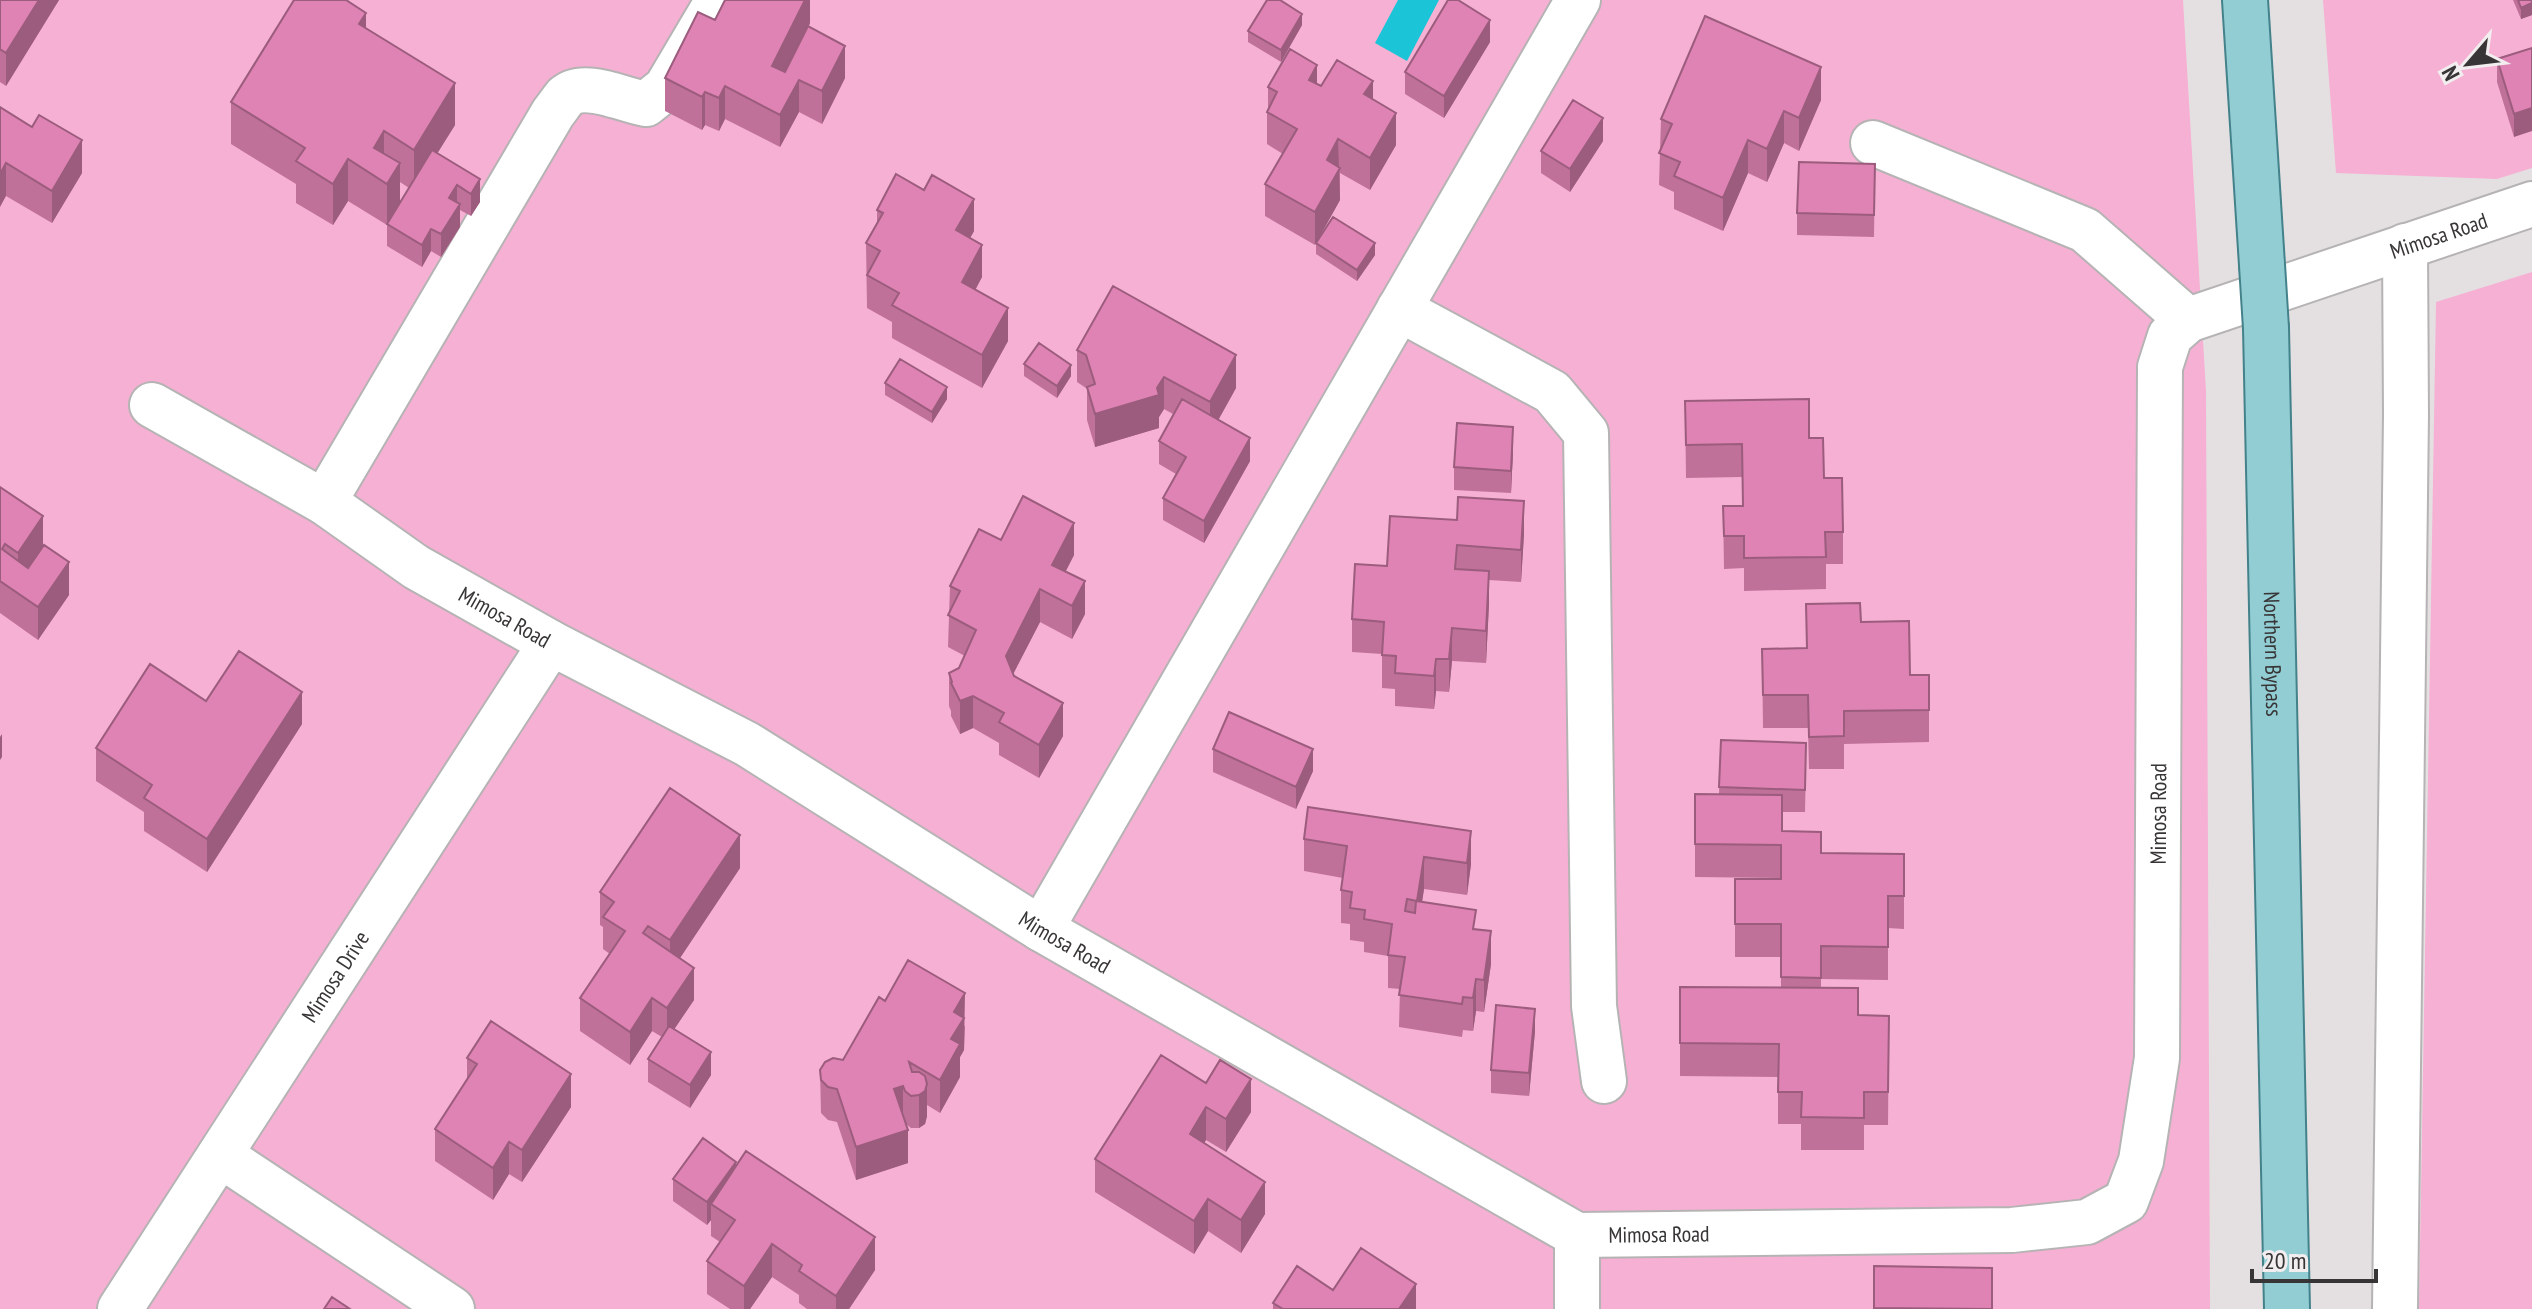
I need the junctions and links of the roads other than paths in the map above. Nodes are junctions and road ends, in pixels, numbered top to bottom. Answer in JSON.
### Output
{"nodes":[{"id":1,"x":718,"y":0,"type":"edge"},
{"id":2,"x":1578,"y":0,"type":"edge"},
{"id":3,"x":2245,"y":0,"type":"edge"},
{"id":4,"x":1873,"y":143,"type":"dead end"},
{"id":5,"x":2532,"y":204,"type":"edge"},
{"id":6,"x":2405,"y":246,"type":"junction"},
{"id":7,"x":1399,"y":309,"type":"junction"},
{"id":8,"x":2188,"y":320,"type":"junction"},
{"id":9,"x":152,"y":405,"type":"dead end"},
{"id":10,"x":324,"y":502,"type":"junction"},
{"id":11,"x":551,"y":643,"type":"junction"},
{"id":12,"x":1041,"y":929,"type":"junction"},
{"id":13,"x":1604,"y":1081,"type":"dead end"},
{"id":14,"x":220,"y":1155,"type":"junction"},
{"id":15,"x":1577,"y":1235,"type":"junction"},
{"id":16,"x":120,"y":1309,"type":"edge"},
{"id":17,"x":452,"y":1309,"type":"edge"},
{"id":18,"x":1577,"y":1309,"type":"edge"},
{"id":19,"x":2287,"y":1309,"type":"edge"},
{"id":20,"x":2395,"y":1309,"type":"edge"}],
"edges":[{"from":1,"to":10,"type":"street"},
{"from":2,"to":7,"type":"street"},
{"from":3,"to":19,"type":"main road","name":"Northern Bypass","bridge":true},
{"from":4,"to":8,"type":"street"},
{"from":5,"to":6,"type":"street","name":"Mimosa Road"},
{"from":6,"to":8,"type":"street","name":"Mimosa Road"},
{"from":6,"to":20,"type":"street"},
{"from":7,"to":12,"type":"street"},
{"from":7,"to":13,"type":"street"},
{"from":8,"to":15,"type":"street","name":"Mimosa Road"},
{"from":9,"to":10,"type":"street","name":"Mimosa Road"},
{"from":10,"to":11,"type":"street","name":"Mimosa Road"},
{"from":11,"to":12,"type":"street","name":"Mimosa Road"},
{"from":11,"to":14,"type":"street","name":"Mimosa Drive"},
{"from":12,"to":15,"type":"street","name":"Mimosa Road"},
{"from":14,"to":16,"type":"street","name":"Mimosa Drive"},
{"from":14,"to":17,"type":"street"},
{"from":15,"to":18,"type":"street"}]}
